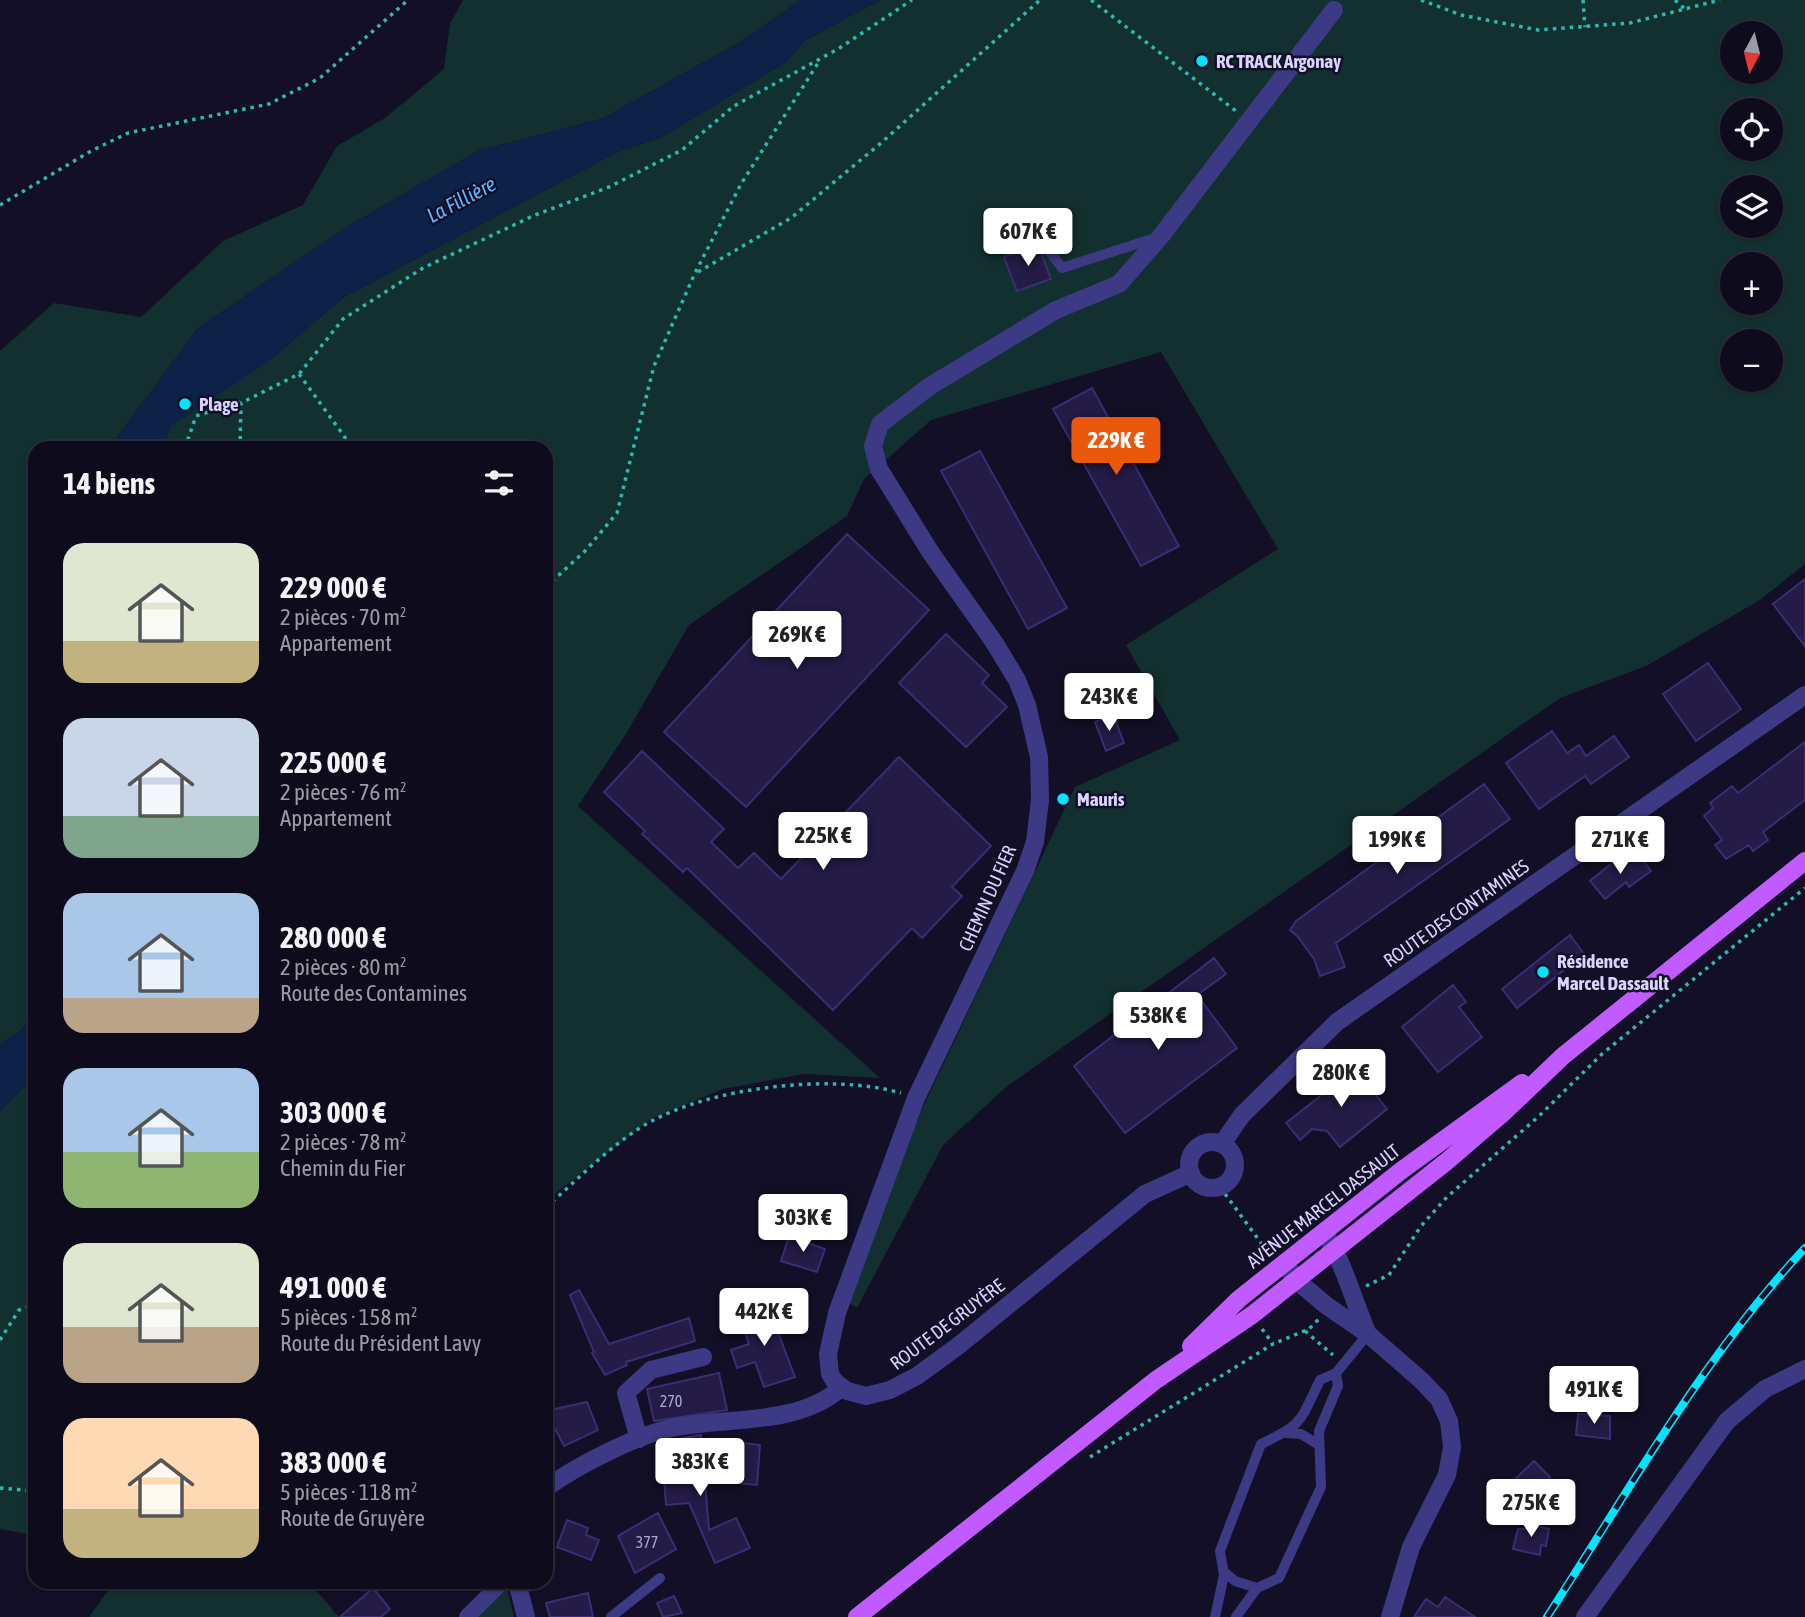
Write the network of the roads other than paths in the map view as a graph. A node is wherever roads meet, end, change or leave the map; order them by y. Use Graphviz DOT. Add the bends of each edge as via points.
graph roads {
  1 [pos="1334,10"];
  2 [pos="1161,236"];
  3 [pos="1047,248"];
  4 [pos="1805,695"];
  5 [pos="1805,860"];
  6 [pos="1563,1056"];
  7 [pos="1222,1144"];
  8 [pos="1191,1173"];
  9 [pos="1324,1233"];
  10 [pos="1336,1249"];
  11 [pos="1284,1263"];
  12 [pos="1296,1280"];
  13 [pos="1368,1334"];
  14 [pos="703,1357"];
  15 [pos="1339,1368"];
  16 [pos="1805,1369"];
  17 [pos="1156,1380"];
  18 [pos="841,1388"];
  19 [pos="1284,1433"];
  20 [pos="639,1438"];
  21 [pos="1318,1445"];
  22 [pos="553,1483"];
  23 [pos="1223,1571"];
  24 [pos="660,1578"];
  25 [pos="1257,1588"];
  26 [pos="495,1589"];
  27 [pos="519,1589"];
  28 [pos="467,1617"];
  29 [pos="526,1617"];
  30 [pos="611,1617"];
  31 [pos="857,1617"];
  32 [pos="1215,1617"];
  33 [pos="1237,1617"];
  34 [pos="1390,1617"];
  35 [pos="1585,1617"];
  1 -- 2 [label="street"];
  2 -- 3 [label="lane" via="1062,268"];
  2 -- 18 [label="street, CHEMIN DU FIER" via="1119,285 1056,310 930,386 880,424 873,446 879,469 899,504 1017,680 1034,731 1041,778 1037,831 1025,871 916,1098 832,1331 828,1363"];
  4 -- 7 [label="street, ROUTE DES CONTAMINES" via="1337,1022 1242,1115"];
  5 -- 6 [label="main road, AVENUE MARCEL DASSAULT"];
  6 -- 9 [label="main road, AVENUE MARCEL DASSAULT" via="1476,1114"];
  6 -- 10 [label="main road, AVENUE MARCEL DASSAULT" via="1465,1146"];
  7 -- 8 [label="street" via="1196,1148 1190,1158"];
  7 -- 8 [label="street" via="1234,1156 1232,1177 1220,1187 1204,1187"];
  8 -- 18 [label="street, ROUTE DE GRUYÈRE" via="1145,1194 917,1376 877,1394"];
  9 -- 10 [label="street"];
  9 -- 11 [label="main road, AVENUE MARCEL DASSAULT"];
  10 -- 12 [label="main road, AVENUE MARCEL DASSAULT"];
  10 -- 13 [label="street"];
  11 -- 12 [label="street"];
  11 -- 17 [label="main road, AVENUE MARCEL DASSAULT"];
  12 -- 13 [label="street"];
  12 -- 17 [label="main road, AVENUE MARCEL DASSAULT"];
  13 -- 15 [label="lane"];
  13 -- 34 [label="street" via="1439,1399 1450,1421 1447,1475 1411,1547"];
  14 -- 20 [label="street" via="650,1370 626,1393"];
  15 -- 19 [label="lane" via="1320,1380 1300,1422"];
  15 -- 21 [label="lane" via="1338,1386 1319,1431"];
  16 -- 35 [label="street" via="1765,1390 1727,1421"];
  17 -- 31 [label="main road, AVENUE MARCEL DASSAULT"];
  18 -- 20 [label="street" via="811,1407 675,1427"];
  19 -- 21 [label="lane" via="1301,1434"];
  19 -- 23 [label="lane" via="1261,1444 1220,1550"];
  20 -- 22 [label="street"];
  21 -- 25 [label="lane" via="1321,1487 1279,1578"];
  23 -- 25 [label="lane" via="1235,1581"];
  23 -- 32 [label="lane"];
  24 -- 30 [label="lane"];
  25 -- 33 [label="lane"];
  26 -- 28 [label="street"];
  27 -- 29 [label="street"];
}
